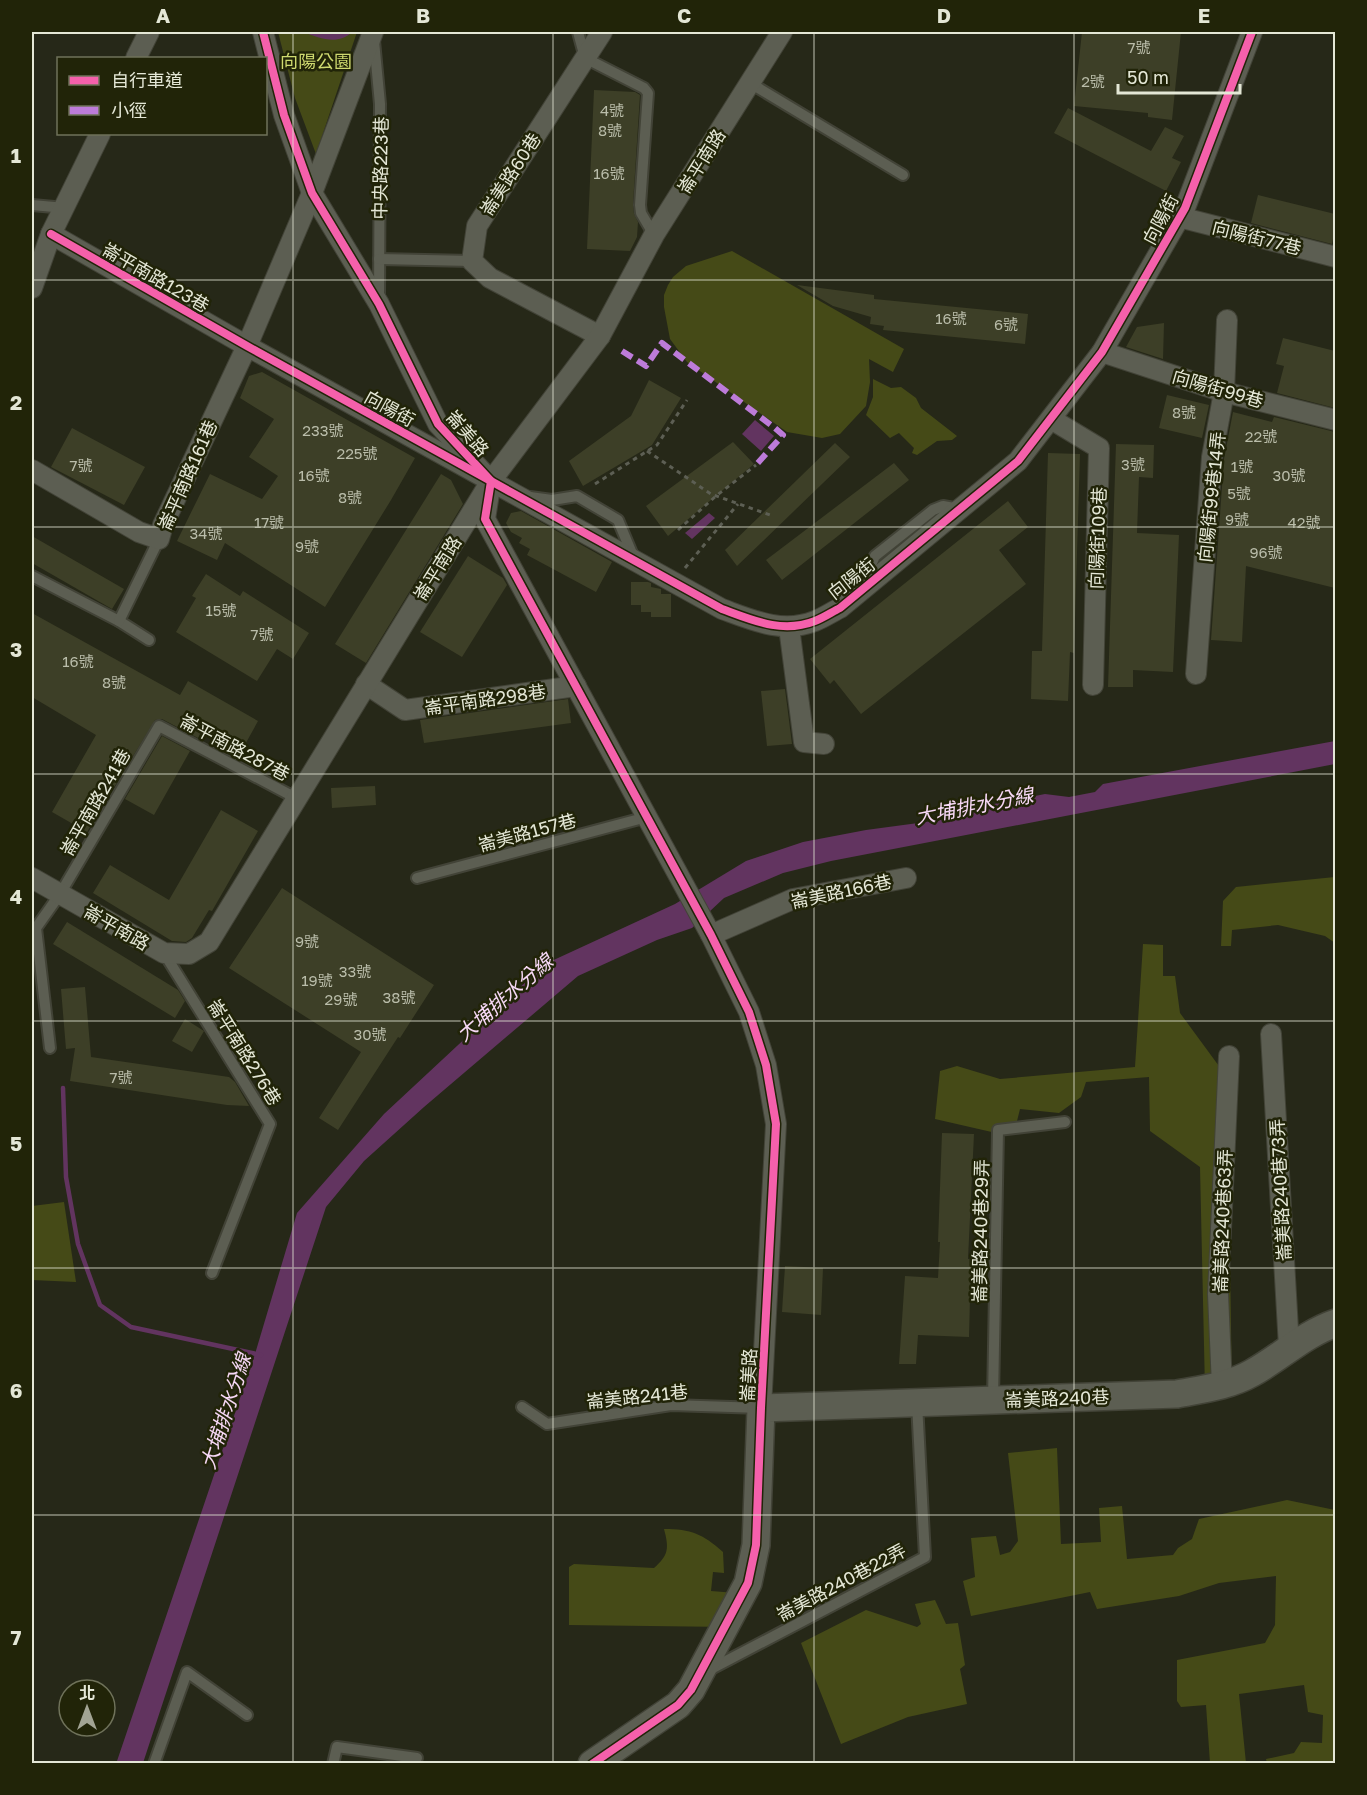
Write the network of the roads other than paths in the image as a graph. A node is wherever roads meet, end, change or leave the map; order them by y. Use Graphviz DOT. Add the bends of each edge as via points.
graph roads {
  1 [pos="149,32"];
  2 [pos="263,32"];
  3 [pos="373,32"];
  4 [pos="578,32"];
  5 [pos="602,32"];
  6 [pos="782,32"];
  7 [pos="1252,32"];
  8 [pos="136,57"];
  9 [pos="585,58"];
  10 [pos="750,83"];
  11 [pos="100,135"];
  12 [pos="903,174"];
  13 [pos="312,193"];
  14 [pos="32,205"];
  15 [pos="65,208"];
  16 [pos="1179,217"];
  17 [pos="51,234"];
  18 [pos="654,235"];
  19 [pos="1335,257"];
  20 [pos="379,259"];
  21 [pos="472,261"];
  22 [pos="32,288"];
  23 [pos="379,304"];
  24 [pos="1227,320"];
  25 [pos="600,336"];
  26 [pos="246,346"];
  27 [pos="1102,352"];
  28 [pos="1224,392"];
  29 [pos="1051,419"];
  30 [pos="1335,420"];
  31 [pos="32,470"];
  32 [pos="491,481"];
  33 [pos="517,495"];
  34 [pos="159,538"];
  35 [pos="642,565"];
  36 [pos="32,576"];
  37 [pos="119,621"];
  38 [pos="789,627"];
  39 [pos="149,640"];
  40 [pos="1196,674"];
  41 [pos="366,684"];
  42 [pos="1093,685"];
  43 [pos="576,686"];
  44 [pos="159,726"];
  45 [pos="824,744"];
  46 [pos="296,798"];
  47 [pos="647,817"];
  48 [pos="32,878"];
  49 [pos="417,878"];
  50 [pos="906,878"];
  51 [pos="60,894"];
  52 [pos="711,935"];
  53 [pos="164,954"];
  54 [pos="1271,1034"];
  55 [pos="50,1048"];
  56 [pos="1229,1056"];
  57 [pos="1065,1122"];
  58 [pos="212,1273"];
  59 [pos="1335,1323"];
  60 [pos="1289,1347"];
  61 [pos="1222,1386"];
  62 [pos="993,1400"];
  63 [pos="917,1402"];
  64 [pos="522,1407"];
  65 [pos="761,1408"];
  66 [pos="700,1675"];
  67 [pos="246,1715"];
  68 [pos="417,1758"];
  69 [pos="154,1764"];
  70 [pos="333,1764"];
  71 [pos="592,1764"];
  1 -- 8 [label="street"];
  2 -- 13 [label="street, 崙美路" via="284,115"];
  3 -- 13 [label="street, 崙平南路161巷"];
  3 -- 20 [label="lane, 中央路223巷" via="380,104"];
  4 -- 9 [label="lane"];
  5 -- 9 [label="street, 崙美路60巷"];
  6 -- 10 [label="street, 崙平南路"];
  7 -- 16 [label="street, 向陽街"];
  9 -- 18 [label="lane" via="648,93 640,205"];
  9 -- 21 [label="street, 崙美路60巷" via="477,226"];
  10 -- 12 [label="lane"];
  10 -- 18 [label="street, 崙平南路"];
  11 -- 15 [label="street"];
  13 -- 23 [label="street, 崙美路"];
  13 -- 26 [label="street, 崙平南路161巷"];
  14 -- 15 [label="lane"];
  15 -- 17 [label="street"];
  16 -- 19 [label="street, 向陽街77巷"];
  16 -- 27 [label="street, 向陽街"];
  17 -- 22 [label="street"];
  17 -- 26 [label="street, 崙平南路123巷"];
  18 -- 25 [label="street, 崙平南路"];
  20 -- 21 [label="lane"];
  20 -- 23 [label="lane, 中央路223巷"];
  21 -- 25 [label="street" via="490,278"];
  23 -- 32 [label="street, 崙美路" via="438,424"];
  24 -- 28 [label="street, 向陽街99巷14弄"];
  25 -- 32 [label="street, 崙平南路"];
  26 -- 32 [label="street, 向陽街"];
  26 -- 34 [label="street, 崙平南路161巷"];
  27 -- 28 [label="street, 向陽街99巷"];
  27 -- 29 [label="street, 向陽街"];
  28 -- 30 [label="street, 向陽街99巷"];
  28 -- 40 [label="street, 向陽街99巷14弄" via="1212,457"];
  29 -- 38 [label="street, 向陽街" via="1018,461 840,608 814,622"];
  29 -- 42 [label="street, 向陽街109巷" via="1099,448"];
  31 -- 34 [label="street, 崙平南路161巷" via="139,531"];
  32 -- 33 [label="street, 向陽街"];
  32 -- 41 [label="street, 崙平南路"];
  32 -- 43 [label="street, 崙美路" via="485,519"];
  33 -- 35 [label="street, 向陽街"];
  33 -- 35 [label="lane" via="552,500 577,496 618,520 632,554"];
  34 -- 37 [label="lane"];
  35 -- 38 [label="street, 向陽街" via="722,609 763,624"];
  36 -- 37 [label="lane"];
  37 -- 39 [label="lane"];
  38 -- 45 [label="street" via="804,742"];
  41 -- 43 [label="street, 崙平南路298巷" via="405,710"];
  41 -- 46 [label="street, 崙平南路"];
  43 -- 47 [label="street, 崙美路"];
  44 -- 46 [label="lane, 崙平南路287巷"];
  44 -- 51 [label="lane, 崙平南路241巷"];
  46 -- 53 [label="street, 崙平南路" via="209,942 189,954"];
  47 -- 49 [label="lane, 崙美路157巷"];
  47 -- 52 [label="street, 崙美路"];
  48 -- 51 [label="street, 崙平南路"];
  50 -- 52 [label="street, 崙美路166巷" via="793,899"];
  51 -- 53 [label="street, 崙平南路"];
  51 -- 55 [label="lane, 崙平南路241巷" via="36,928"];
  52 -- 65 [label="street, 崙美路" via="749,1012 766,1065 776,1124"];
  53 -- 58 [label="lane, 崙平南路276巷" via="270,1124"];
  54 -- 60 [label="street, 崙美路240巷73弄"];
  56 -- 61 [label="street, 崙美路240巷63弄" via="1218,1294"];
  57 -- 62 [label="lane, 崙美路240巷29弄" via="998,1130"];
  59 -- 60 [label="street, 崙美路240巷"];
  60 -- 61 [label="street, 崙美路240巷" via="1252,1373"];
  61 -- 62 [label="street, 崙美路240巷" via="1177,1394"];
  62 -- 63 [label="street, 崙美路240巷"];
  63 -- 65 [label="street, 崙美路240巷"];
  63 -- 66 [label="lane, 崙美路240巷22弄" via="925,1557"];
  64 -- 65 [label="lane, 崙美路241巷" via="547,1424 671,1405"];
  65 -- 66 [label="street, 崙美路" via="756,1545 748,1583"];
  66 -- 71 [label="street, 崙美路" via="678,1705"];
  67 -- 69 [label="lane" via="187,1672"];
  68 -- 70 [label="lane" via="337,1747"];
}
